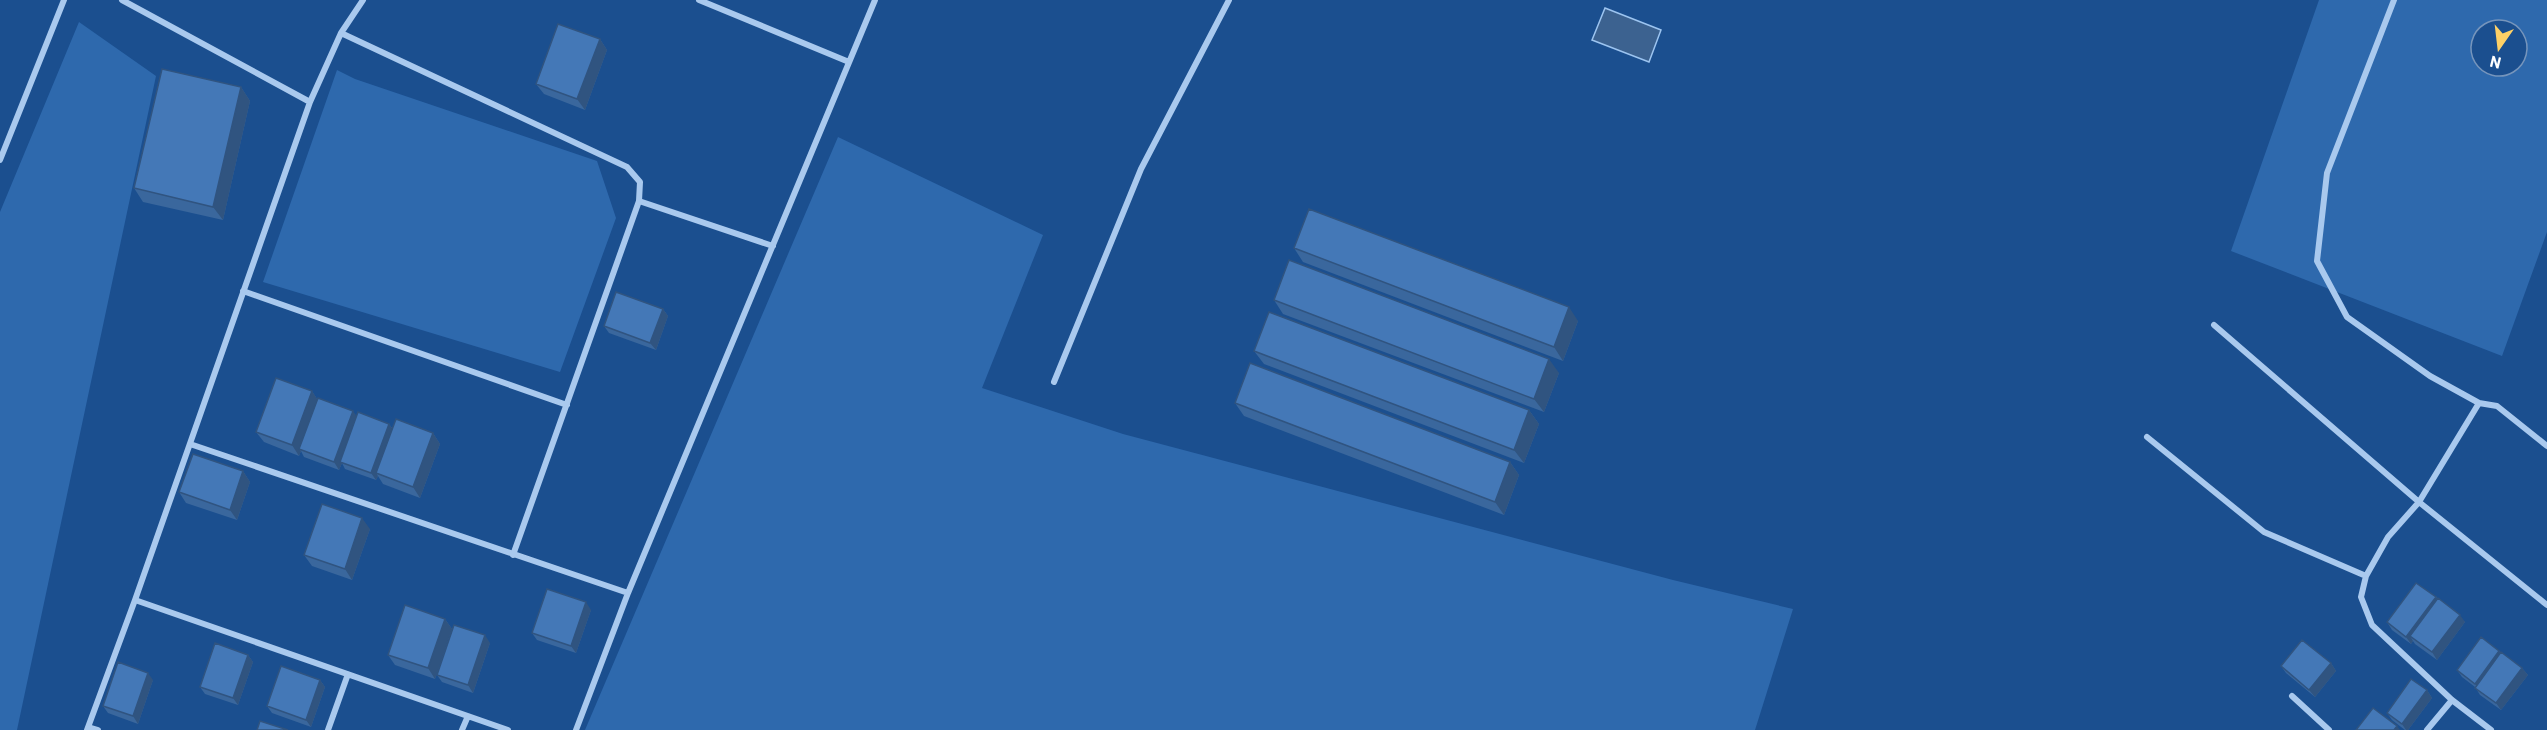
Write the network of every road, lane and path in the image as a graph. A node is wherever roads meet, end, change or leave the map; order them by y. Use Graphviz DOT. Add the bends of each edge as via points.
graph roads {
  1 [pos="63,0"];
  2 [pos="122,0"];
  3 [pos="363,0"];
  4 [pos="699,0"];
  5 [pos="875,0"];
  6 [pos="1229,0"];
  7 [pos="2394,0"];
  8 [pos="341,33"];
  9 [pos="849,62"];
  10 [pos="310,102"];
  11 [pos="0,160"];
  12 [pos="639,201"];
  13 [pos="773,246"];
  14 [pos="243,291"];
  15 [pos="2214,325"];
  16 [pos="1054,382"];
  17 [pos="2479,403"];
  18 [pos="567,405"];
  19 [pos="2147,437"];
  20 [pos="190,444"];
  21 [pos="2547,446"];
  22 [pos="2419,502"];
  23 [pos="513,555"];
  24 [pos="2366,576"];
  25 [pos="628,593"];
  26 [pos="135,600"];
  27 [pos="2547,605"];
  28 [pos="348,674"];
  29 [pos="2292,696"];
  30 [pos="2452,700"];
  31 [pos="468,716"];
  32 [pos="88,728"];
  33 [pos="98,730"];
  34 [pos="328,730"];
  35 [pos="462,730"];
  36 [pos="508,730"];
  37 [pos="576,730"];
  38 [pos="2329,730"];
  39 [pos="2427,730"];
  40 [pos="2491,730"];
  1 -- 11 [label="street"];
  2 -- 10 [label="street"];
  3 -- 8 [label="street"];
  4 -- 9 [label="street"];
  5 -- 9 [label="street"];
  6 -- 16 [label="street" via="1141,169"];
  7 -- 17 [label="street" via="2327,173 2317,261 2347,317 2430,376"];
  8 -- 10 [label="street"];
  8 -- 12 [label="street" via="627,166 640,182"];
  9 -- 13 [label="street"];
  10 -- 14 [label="street"];
  12 -- 13 [label="street"];
  12 -- 18 [label="street"];
  13 -- 25 [label="street"];
  14 -- 18 [label="street"];
  14 -- 20 [label="street"];
  15 -- 22 [label="street"];
  17 -- 21 [label="street" via="2497,406"];
  17 -- 22 [label="street"];
  18 -- 23 [label="street"];
  19 -- 24 [label="street" via="2264,532"];
  20 -- 23 [label="street"];
  20 -- 26 [label="street"];
  22 -- 24 [label="street" via="2388,537"];
  22 -- 27 [label="street"];
  23 -- 25 [label="street"];
  24 -- 30 [label="street" via="2361,597 2372,625"];
  25 -- 37 [label="street"];
  26 -- 28 [label="street"];
  26 -- 32 [label="street"];
  28 -- 31 [label="street"];
  28 -- 34 [label="street"];
  29 -- 38 [label="street"];
  30 -- 39 [label="street"];
  30 -- 40 [label="street"];
  31 -- 35 [label="street"];
  31 -- 36 [label="street"];
  32 -- 33 [label="street"];
}
